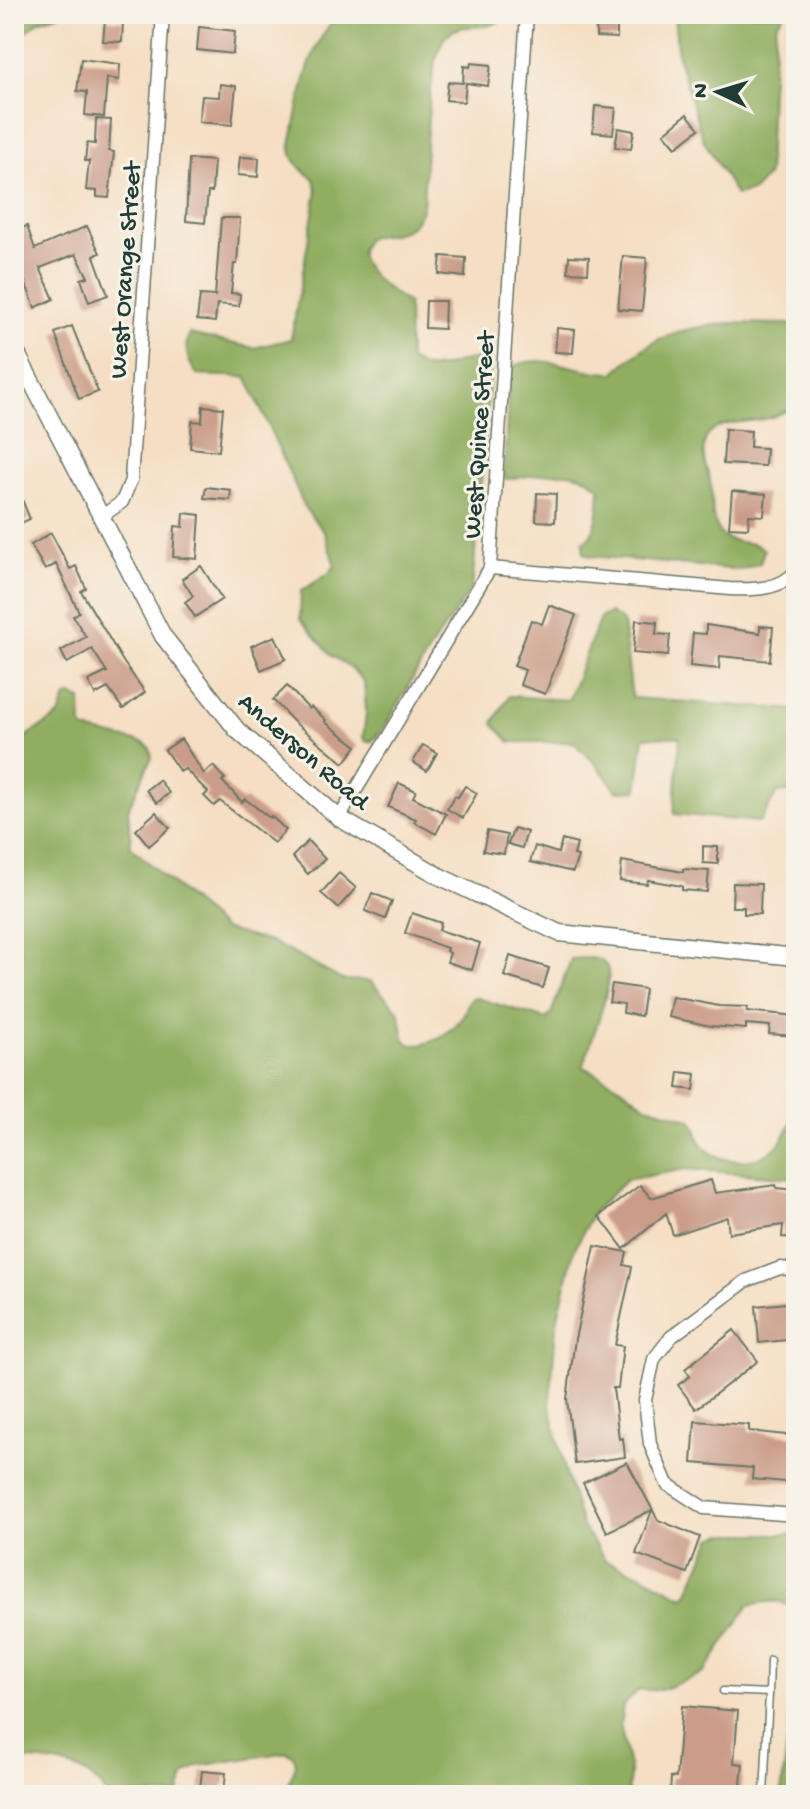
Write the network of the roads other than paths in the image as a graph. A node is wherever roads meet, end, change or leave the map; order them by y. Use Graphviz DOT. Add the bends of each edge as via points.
graph roads {
  1 [pos="163,14"];
  2 [pos="527,14"];
  3 [pos="14,348"];
  4 [pos="101,517"];
  5 [pos="490,568"];
  6 [pos="794,576"];
  7 [pos="339,818"];
  8 [pos="796,957"];
  9 [pos="796,1270"];
  10 [pos="796,1515"];
  11 [pos="770,1660"];
  12 [pos="723,1691"];
  13 [pos="769,1693"];
  14 [pos="764,1795"];
  1 -- 4 [label="street, West Orange Street" via="131,480 122,502"];
  2 -- 5 [label="street, West Quince Street"];
  3 -- 4 [label="street, Anderson Road"];
  4 -- 7 [label="street, Anderson Road" via="163,636 237,730"];
  5 -- 6 [label="street" via="753,590"];
  5 -- 7 [label="street, West Quince Street"];
  7 -- 8 [label="street, Anderson Road" via="441,877 559,933"];
  9 -- 10 [label="street" via="780,1268 746,1281 671,1337 654,1359 645,1400 650,1444 667,1484 704,1508"];
  11 -- 13 [label="lane"];
  12 -- 13 [label="lane"];
  13 -- 14 [label="lane"];
}
